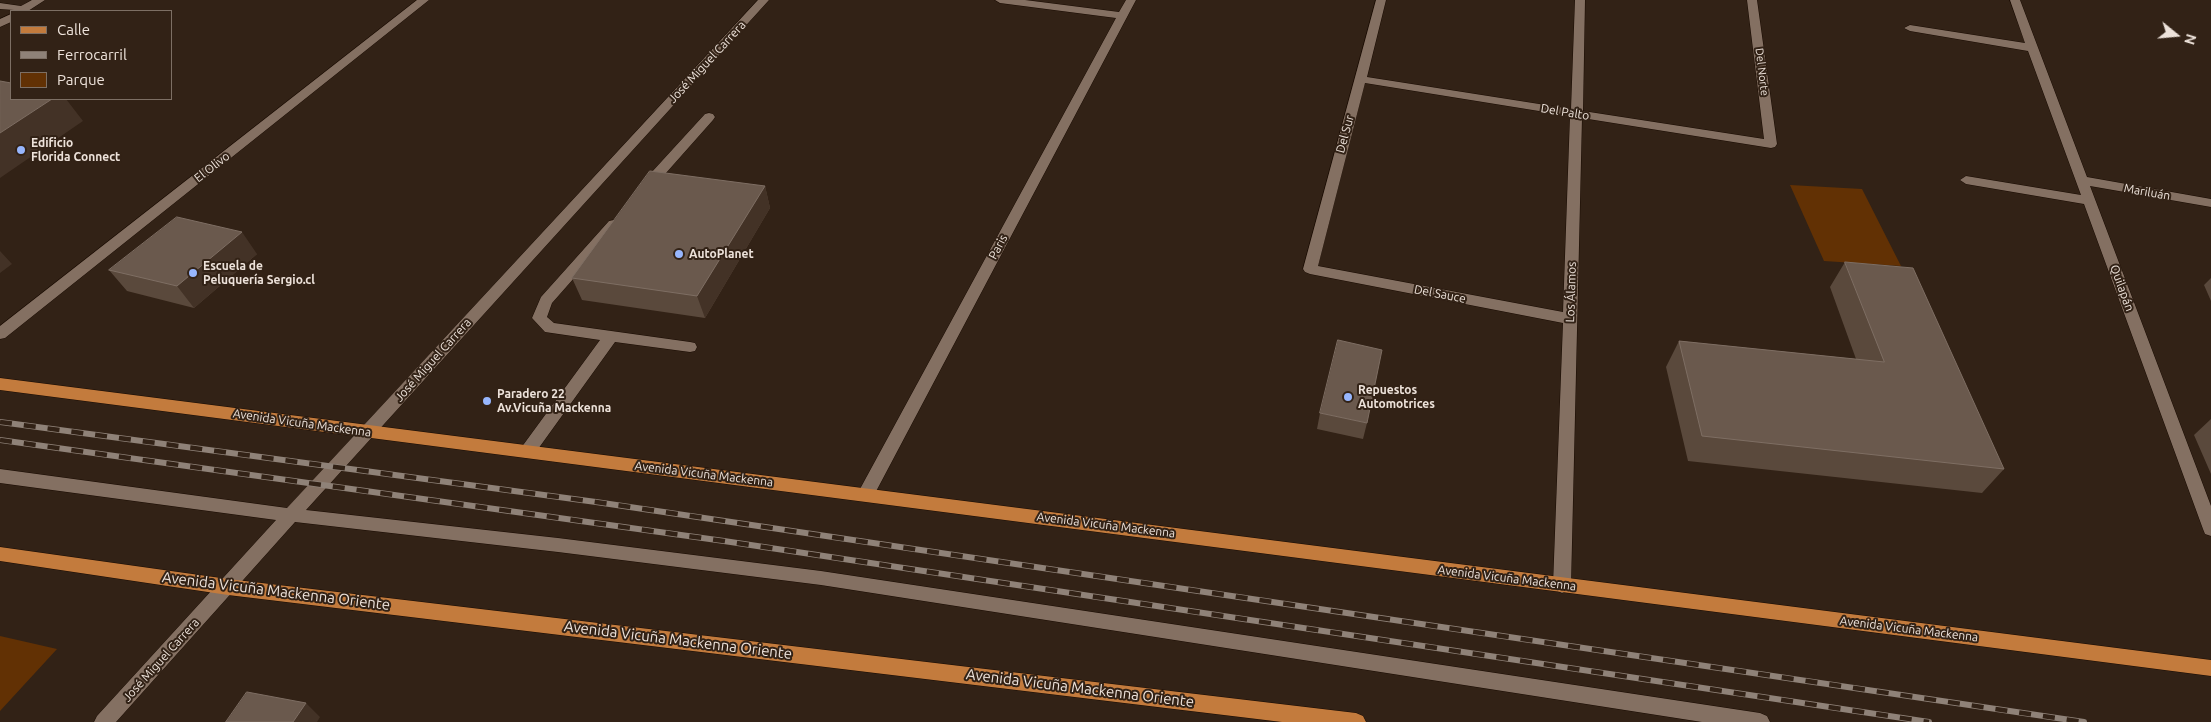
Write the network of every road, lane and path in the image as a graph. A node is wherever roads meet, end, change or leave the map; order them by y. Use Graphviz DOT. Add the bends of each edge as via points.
graph roads {
  1 [pos="40,0"];
  2 [pos="424,0"];
  3 [pos="764,0"];
  4 [pos="1000,0"];
  5 [pos="1131,0"];
  6 [pos="1381,0"];
  7 [pos="1580,0"];
  8 [pos="1752,0"];
  9 [pos="2015,0"];
  10 [pos="0,6"];
  11 [pos="18,10"];
  12 [pos="24,10"];
  13 [pos="1123,16"];
  14 [pos="1910,28"];
  15 [pos="2033,48"];
  16 [pos="1360,79"];
  17 [pos="1577,113"];
  18 [pos="709,117"];
  19 [pos="1771,144"];
  20 [pos="1966,180"];
  21 [pos="2082,180"];
  22 [pos="636,198"];
  23 [pos="2090,201"];
  24 [pos="2211,204"];
  25 [pos="623,213"];
  26 [pos="1310,269"];
  27 [pos="1571,319"];
  28 [pos="0,334"];
  29 [pos="611,336"];
  30 [pos="690,347"];
  31 [pos="0,384"];
  32 [pos="368,432"];
  33 [pos="527,452"];
  34 [pos="0,476"];
  35 [pos="866,494"];
  36 [pos="291,515"];
  37 [pos="2211,529"];
  38 [pos="0,554"];
  39 [pos="1562,585"];
  40 [pos="228,587"];
  41 [pos="2211,668"];
  42 [pos="1304,718"];
  43 [pos="104,722"];
  44 [pos="1356,722"];
  45 [pos="1760,722"];
  1 -- 12 [label="street"];
  2 -- 28 [label="street, El Olivo"];
  3 -- 32 [label="street, José Miguel Carrera"];
  4 -- 13 [label="street"];
  5 -- 13 [label="street, Paris"];
  6 -- 16 [label="street, Del Sur"];
  7 -- 17 [label="street, Los Álamos"];
  8 -- 19 [label="street, Del Norte"];
  9 -- 15 [label="street, Quilapán"];
  10 -- 11 [label="street"];
  13 -- 35 [label="street, Paris"];
  14 -- 15 [label="street"];
  15 -- 21 [label="street, Quilapán"];
  16 -- 17 [label="street, Del Palto"];
  16 -- 26 [label="street, Del Sur"];
  17 -- 19 [label="street, Del Palto"];
  17 -- 27 [label="street, Los Álamos"];
  18 -- 22 [label="street"];
  20 -- 23 [label="street"];
  21 -- 23 [label="street, Quilapán"];
  21 -- 24 [label="street, Mariluán"];
  23 -- 37 [label="street, Quilapán"];
  25 -- 29 [label="street" via="546,302 539,318 550,328"];
  26 -- 27 [label="street, Del Sauce"];
  27 -- 39 [label="street, Los Álamos"];
  29 -- 30 [label="street"];
  29 -- 33 [label="street"];
  31 -- 32 [label="main road, Avenida Vicuña Mackenna"];
  32 -- 33 [label="main road, Avenida Vicuña Mackenna"];
  32 -- 36 [label="street, José Miguel Carrera"];
  33 -- 35 [label="main road, Avenida Vicuña Mackenna"];
  34 -- 36 [label="street"];
  35 -- 39 [label="main road, Avenida Vicuña Mackenna"];
  36 -- 40 [label="street, José Miguel Carrera"];
  36 -- 45 [label="street" via="821,578"];
  38 -- 40 [label="main road, Avenida Vicuña Mackenna Oriente"];
  39 -- 41 [label="main road, Avenida Vicuña Mackenna"];
  40 -- 42 [label="main road, Avenida Vicuña Mackenna Oriente"];
  40 -- 43 [label="street, José Miguel Carrera"];
  42 -- 44 [label="main road, Avenida Vicuña Mackenna Oriente"];
}
